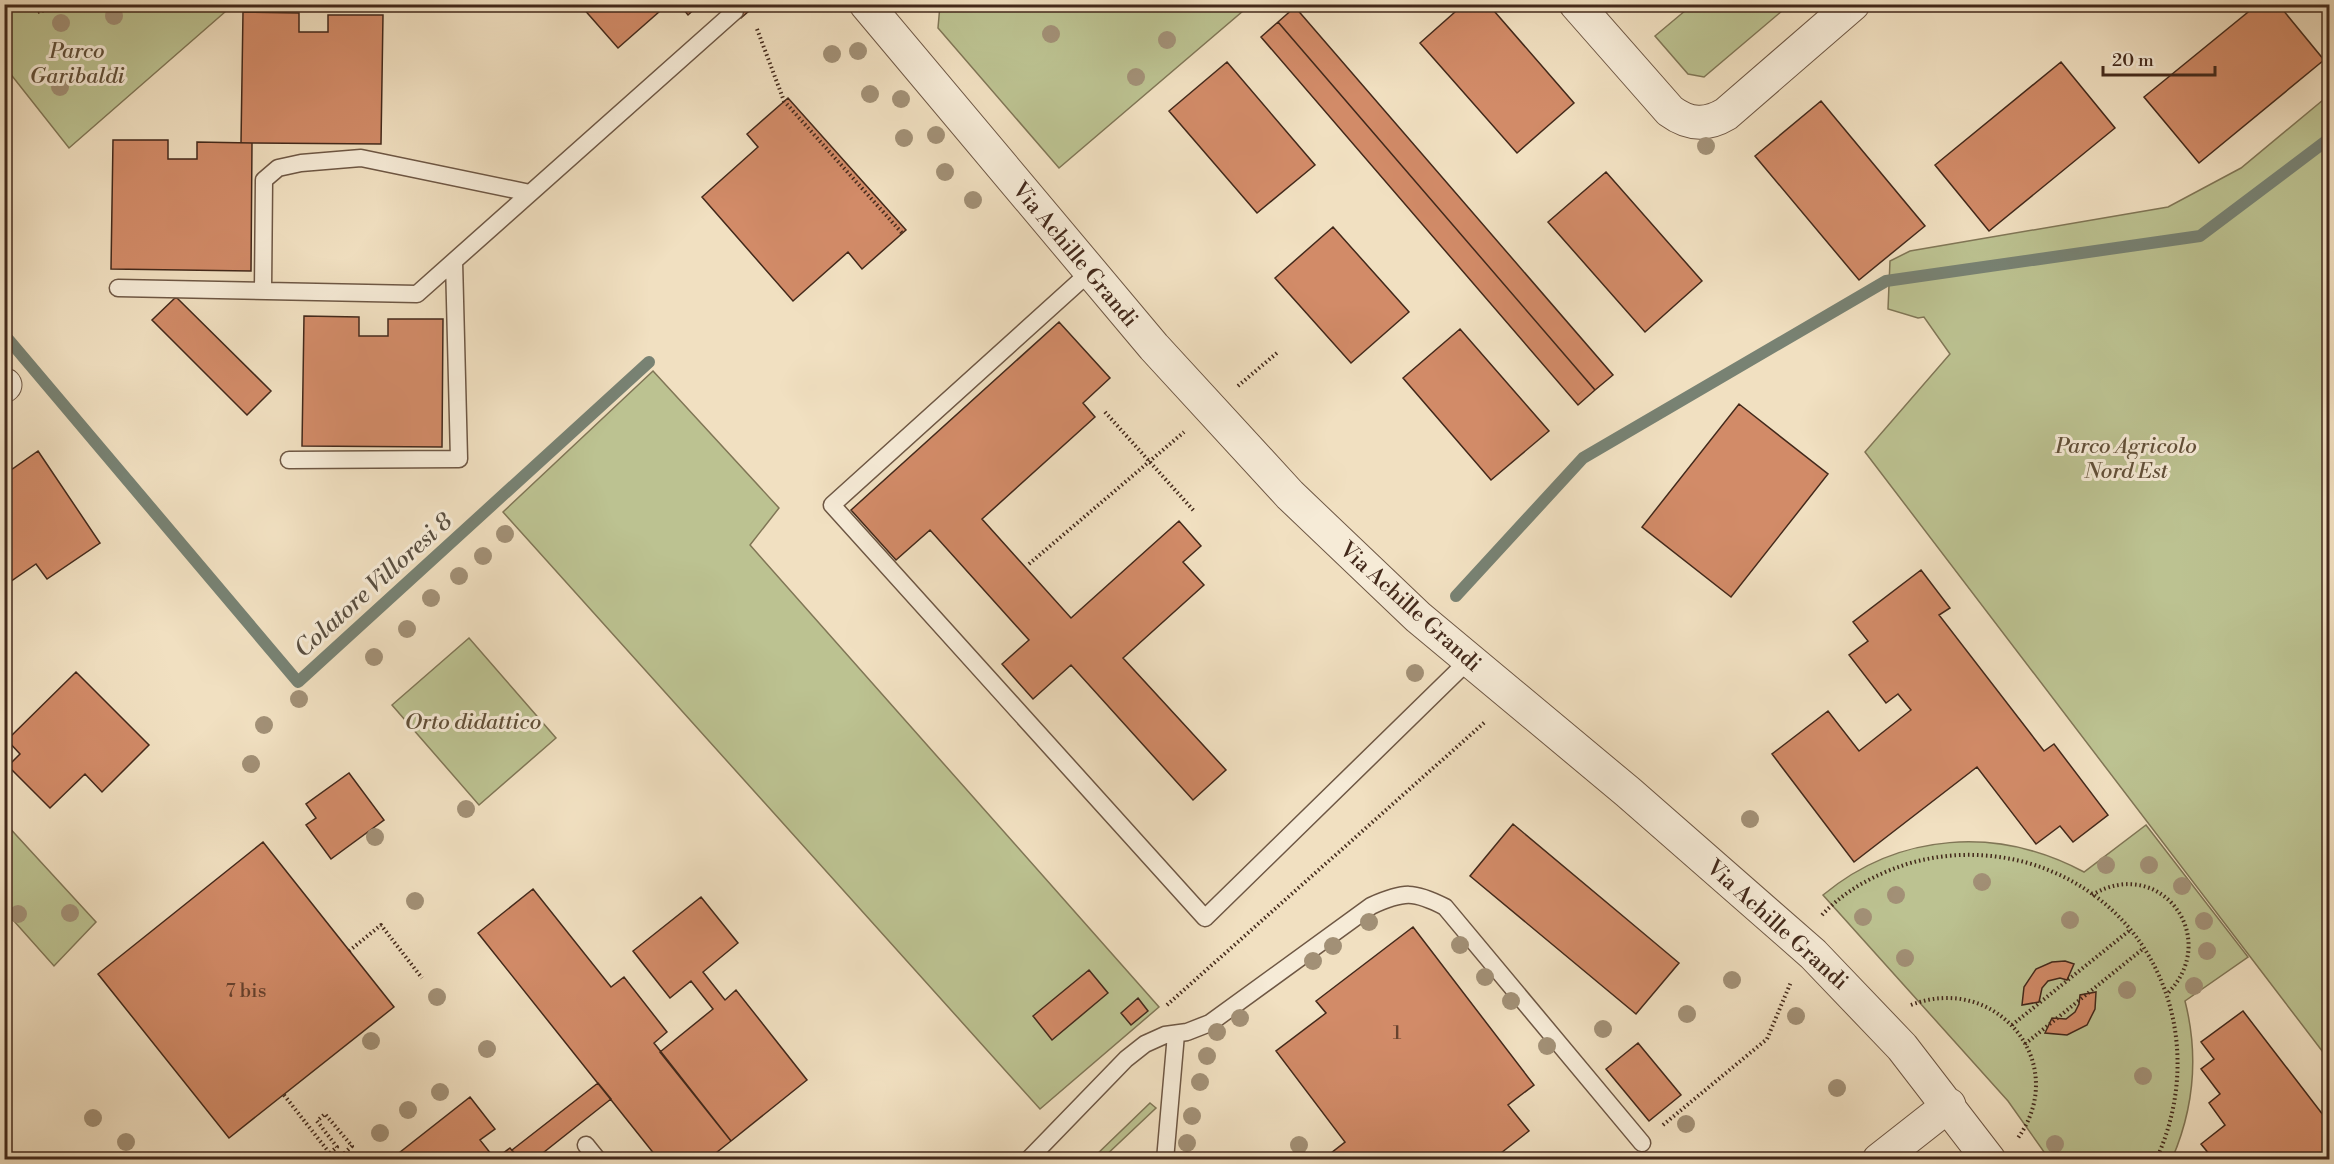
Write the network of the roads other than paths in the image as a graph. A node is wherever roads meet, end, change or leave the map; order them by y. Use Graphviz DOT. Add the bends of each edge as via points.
graph roads {
  1 [pos="1576,4"];
  2 [pos="1853,4"];
  3 [pos="873,7"];
  4 [pos="735,11"];
  5 [pos="530,193"];
  6 [pos="454,261"];
  7 [pos="1090,271"];
  8 [pos="118,288"];
  9 [pos="263,291"];
  10 [pos="289,460"];
  11 [pos="1469,660"];
  12 [pos="1176,1034"];
  13 [pos="1949,1105"];
  14 [pos="1642,1143"];
  15 [pos="586,1145"];
  16 [pos="2001,1151"];
  17 [pos="598,1160"];
  18 [pos="1028,1160"];
  19 [pos="1165,1160"];
  20 [pos="1880,1160"];
  1 -- 2 [label="street" via="1670,111 1697,123 1726,114"];
  3 -- 7 [label="street, Via Achille Grandi"];
  4 -- 5 [label="lane"];
  5 -- 6 [label="lane"];
  5 -- 9 [label="lane" via="361,158 278,168 264,180"];
  6 -- 9 [label="lane" via="417,294"];
  6 -- 10 [label="lane" via="459,459"];
  7 -- 11 [label="street, Via Achille Grandi" via="1290,495"];
  7 -- 11 [label="lane" via="832,505 1205,918"];
  8 -- 9 [label="lane"];
  11 -- 13 [label="street, Via Achille Grandi" via="1764,908 1866,1007"];
  12 -- 14 [label="lane" via="1210,1023 1371,906 1396,895 1415,894 1445,907"];
  12 -- 18 [label="lane" via="1145,1044 1126,1059"];
  12 -- 19 [label="lane"];
  13 -- 16 [label="street, Via Achille Grandi"];
  13 -- 20 [label="street"];
  15 -- 17 [label="lane"];
}
